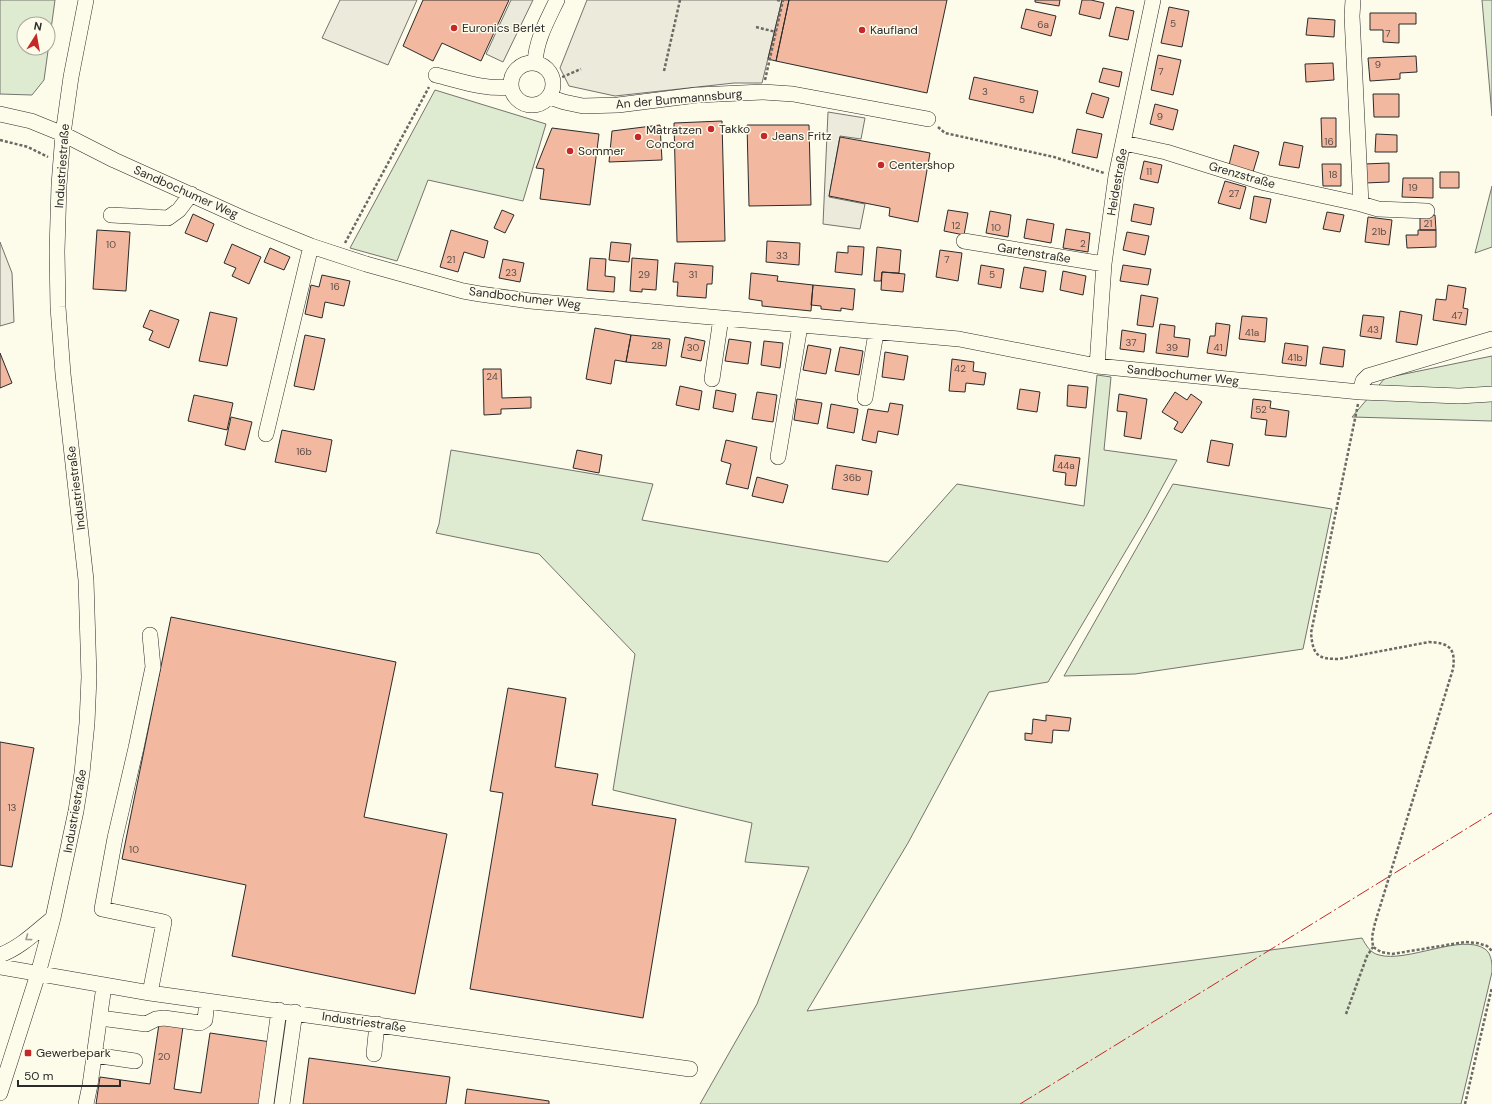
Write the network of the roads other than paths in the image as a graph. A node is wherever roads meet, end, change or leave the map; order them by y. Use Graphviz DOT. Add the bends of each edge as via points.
graph roads {
  1 [pos="86,0"];
  2 [pos="557,0"];
  3 [pos="1153,0"];
  4 [pos="1353,0"];
  5 [pos="534,63"];
  6 [pos="436,75"];
  7 [pos="511,87"];
  8 [pos="549,97"];
  9 [pos="0,114"];
  10 [pos="928,119"];
  11 [pos="63,134"];
  12 [pos="1124,143"];
  13 [pos="191,194"];
  14 [pos="1361,204"];
  15 [pos="1427,211"];
  16 [pos="111,215"];
  17 [pos="964,241"];
  18 [pos="310,246"];
  19 [pos="1104,264"];
  20 [pos="721,318"];
  21 [pos="800,326"];
  22 [pos="876,332"];
  23 [pos="1492,339"];
  24 [pos="1097,366"];
  25 [pos="712,379"];
  26 [pos="1360,392"];
  27 [pos="1492,394"];
  28 [pos="865,398"];
  29 [pos="266,434"];
  30 [pos="778,457"];
  31 [pos="150,635"];
  32 [pos="53,918"];
  33 [pos="0,955"];
  34 [pos="0,968"];
  35 [pos="38,974"];
  36 [pos="104,986"];
  37 [pos="150,993"];
  38 [pos="207,1001"];
  39 [pos="279,1010"];
  40 [pos="295,1012"];
  41 [pos="100,1018"];
  42 [pos="377,1024"];
  43 [pos="374,1054"];
  44 [pos="94,1055"];
  45 [pos="135,1061"];
  46 [pos="690,1069"];
  47 [pos="0,1093"];
  48 [pos="86,1104"];
  49 [pos="266,1104"];
  50 [pos="282,1104"];
  1 -- 11 [label="street, Industriestraße"];
  2 -- 5 [label="street" via="540,35"];
  3 -- 12 [label="street, Heidestraße"];
  4 -- 14 [label="street"];
  5 -- 7 [label="street" via="520,67 514,72"];
  5 -- 8 [label="street" via="550,72 553,81"];
  6 -- 7 [label="street" via="494,88"];
  7 -- 8 [label="street" via="519,101 526,104 542,103"];
  8 -- 10 [label="street, An der Bummannsburg" via="583,106 618,105 697,95 762,92 793,94"];
  9 -- 11 [label="street, Sandbochumer Weg" via="31,121"];
  11 -- 13 [label="street, Sandbochumer Weg"];
  11 -- 32 [label="street, Industriestraße" via="57,251 60,336 86,580 89,677 82,773 69,850"];
  12 -- 14 [label="street, Grenzstraße" via="1166,152 1265,183"];
  12 -- 19 [label="street, Heidestraße" via="1116,176"];
  13 -- 16 [label="street" via="179,210 168,218"];
  13 -- 18 [label="street, Sandbochumer Weg"];
  14 -- 15 [label="street, Grenzstraße" via="1378,209"];
  17 -- 19 [label="street, Gartenstraße"];
  18 -- 20 [label="street, Sandbochumer Weg" via="480,294 530,301"];
  18 -- 29 [label="street"];
  19 -- 24 [label="street, Heidestraße"];
  20 -- 21 [label="street, Sandbochumer Weg"];
  20 -- 25 [label="street"];
  21 -- 22 [label="street, Sandbochumer Weg"];
  21 -- 30 [label="street"];
  22 -- 24 [label="street, Sandbochumer Weg" via="959,339"];
  22 -- 28 [label="street"];
  23 -- 26 [label="street" via="1368,376 1363,381"];
  24 -- 26 [label="street, Sandbochumer Weg"];
  26 -- 27 [label="street, Sandbochumer Weg" via="1460,396"];
  31 -- 37 [label="street" via="153,667 102,909 164,922"];
  32 -- 33 [label="street, one-way" via="27,939"];
  32 -- 35 [label="street, Industriestraße"];
  34 -- 35 [label="street"];
  35 -- 36 [label="street, Industriestraße"];
  35 -- 47 [label="street, Industriestraße"];
  36 -- 37 [label="street, Industriestraße"];
  36 -- 41 [label="street"];
  37 -- 38 [label="street, Industriestraße"];
  38 -- 39 [label="street, Industriestraße"];
  38 -- 41 [label="street" via="205,1020 200,1023 164,1018 146,1024"];
  39 -- 40 [label="street, Industriestraße"];
  39 -- 49 [label="street"];
  40 -- 42 [label="street, Industriestraße"];
  40 -- 50 [label="street"];
  41 -- 44 [label="street"];
  42 -- 43 [label="street"];
  42 -- 46 [label="street, Industriestraße"];
  44 -- 45 [label="street"];
  44 -- 48 [label="street"];
}
